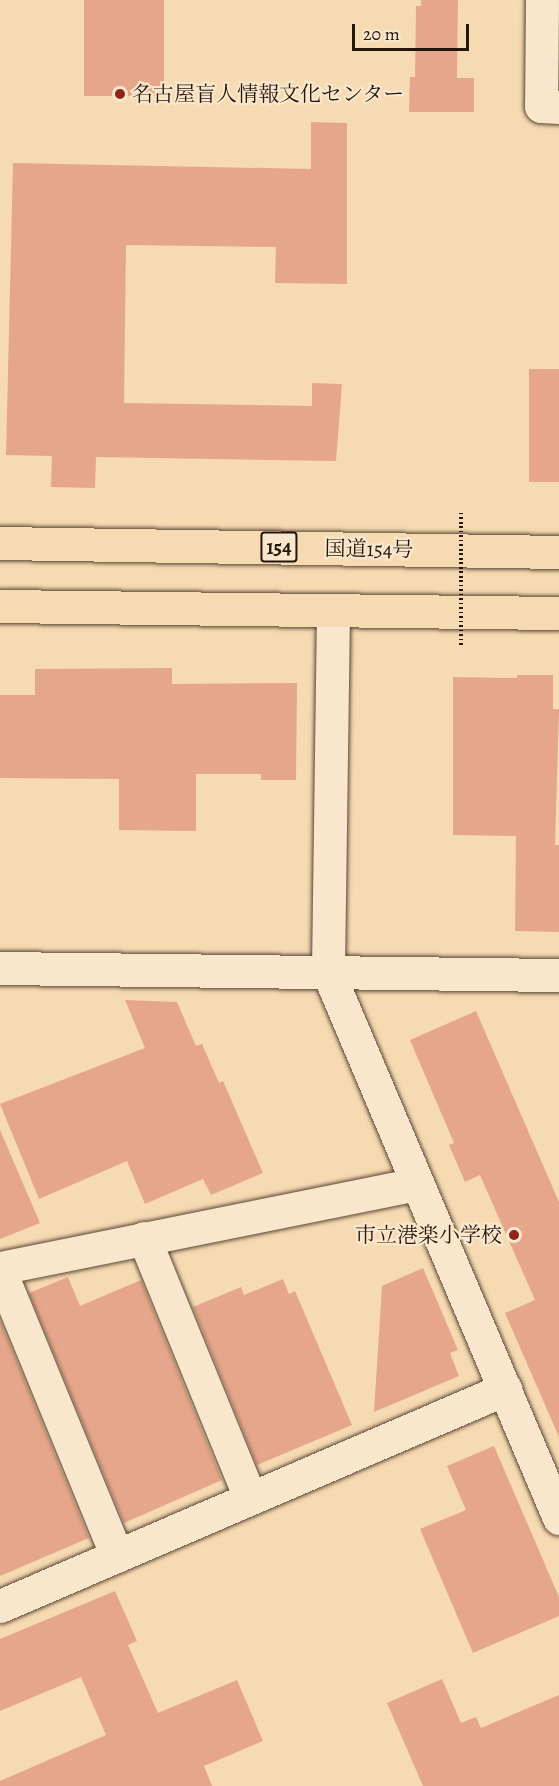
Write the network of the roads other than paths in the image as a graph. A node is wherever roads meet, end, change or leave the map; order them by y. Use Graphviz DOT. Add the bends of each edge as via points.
graph roads {
  1 [pos="542,0"];
  2 [pos="559,107"];
  3 [pos="0,543"];
  4 [pos="559,552"];
  5 [pos="0,606"];
  6 [pos="333,611"];
  7 [pos="559,613"];
  8 [pos="0,968"];
  9 [pos="328,972"];
  10 [pos="559,975"];
  11 [pos="417,1184"];
  12 [pos="144,1238"];
  13 [pos="0,1269"];
  14 [pos="505,1389"];
  15 [pos="250,1498"];
  16 [pos="559,1518"];
  17 [pos="117,1556"];
  18 [pos="0,1606"];
  1 -- 2 [label="street" via="541,106"];
  3 -- 4 [label="highway, 国道154号 / 154"];
  5 -- 6 [label="highway"];
  6 -- 7 [label="highway"];
  6 -- 9 [label="street"];
  8 -- 9 [label="street"];
  9 -- 10 [label="street"];
  9 -- 11 [label="street"];
  11 -- 12 [label="street"];
  11 -- 14 [label="street"];
  12 -- 13 [label="street"];
  12 -- 15 [label="street"];
  13 -- 17 [label="street"];
  14 -- 15 [label="street"];
  14 -- 16 [label="street"];
  15 -- 17 [label="street"];
  17 -- 18 [label="street"];
}
